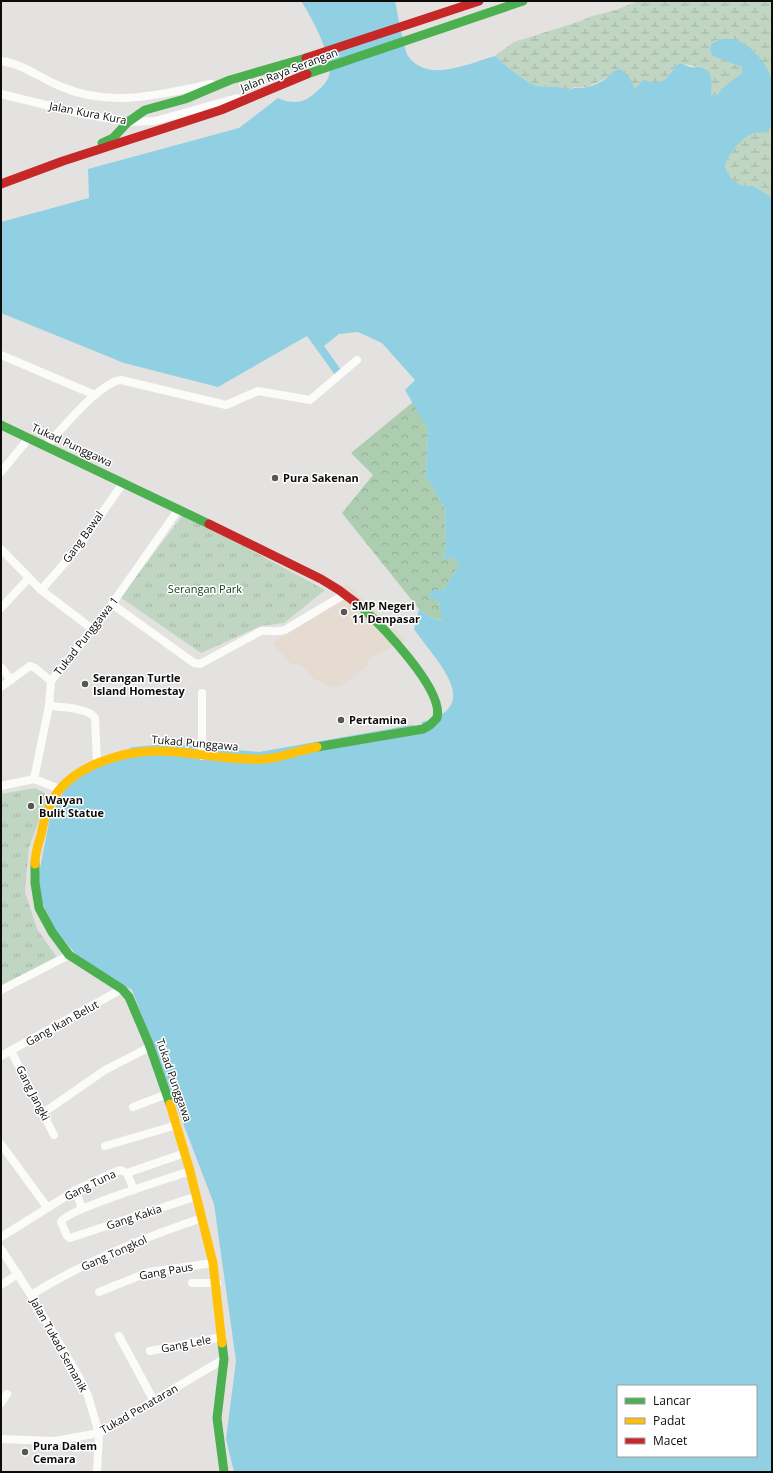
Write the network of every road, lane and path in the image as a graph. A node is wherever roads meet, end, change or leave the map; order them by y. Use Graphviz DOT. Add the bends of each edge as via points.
graph roads {
  1 [pos="522,1"];
  2 [pos="477,2"];
  3 [pos="480,16"];
  4 [pos="1,61"];
  5 [pos="230,80"];
  6 [pos="268,90"];
  7 [pos="1,94"];
  8 [pos="128,122"];
  9 [pos="63,161"];
  10 [pos="1,184"];
  11 [pos="1,355"];
  12 [pos="357,360"];
  13 [pos="94,395"];
  14 [pos="1,425"];
  15 [pos="29,438"];
  16 [pos="46,446"];
  17 [pos="1,472"];
  18 [pos="123,483"];
  19 [pos="178,510"];
  20 [pos="1,549"];
  21 [pos="29,578"];
  22 [pos="41,590"];
  23 [pos="345,594"];
  24 [pos="112,604"];
  25 [pos="1,608"];
  26 [pos="91,628"];
  27 [pos="1,667"];
  28 [pos="11,680"];
  29 [pos="51,681"];
  30 [pos="1,687"];
  31 [pos="202,694"];
  32 [pos="49,706"];
  33 [pos="202,756"];
  34 [pos="96,763"];
  35 [pos="34,778"];
  36 [pos="1,786"];
  37 [pos="60,789"];
  38 [pos="69,955"];
  39 [pos="122,989"];
  40 [pos="1,990"];
  41 [pos="150,1047"];
  42 [pos="11,1051"];
  43 [pos="1,1056"];
  44 [pos="167,1094"];
  45 [pos="133,1107"];
  46 [pos="43,1113"];
  47 [pos="177,1125"];
  48 [pos="54,1135"];
  49 [pos="1,1144"];
  50 [pos="105,1146"];
  51 [pos="185,1152"];
  52 [pos="190,1171"];
  53 [pos="127,1173"];
  54 [pos="76,1190"];
  55 [pos="134,1190"];
  56 [pos="197,1196"];
  57 [pos="47,1207"];
  58 [pos="82,1209"];
  59 [pos="202,1218"];
  60 [pos="1,1237"];
  61 [pos="1,1249"];
  62 [pos="213,1263"];
  63 [pos="18,1274"];
  64 [pos="192,1283"];
  65 [pos="217,1283"];
  66 [pos="1,1285"];
  67 [pos="99,1292"];
  68 [pos="31,1295"];
  69 [pos="119,1336"];
  70 [pos="222,1337"];
  71 [pos="150,1351"];
  72 [pos="224,1359"];
  73 [pos="7,1394"];
  74 [pos="154,1400"];
  75 [pos="1,1404"];
  76 [pos="99,1433"];
  77 [pos="1,1439"];
  78 [pos="97,1472"];
  79 [pos="224,1472"];
  1 -- 3 [label="street, Jalan Raya Serangan"];
  2 -- 3 [label="street"];
  2 -- 5 [label="street, Jalan Raya Serangan"];
  3 -- 6 [label="street, Jalan Raya Serangan" via="303,75"];
  4 -- 5 [label="street, Jalan Kura Kura" via="12,62 62,87 91,97 136,98"];
  5 -- 8 [label="street, Jalan Raya Serangan" via="185,99 145,110"];
  6 -- 8 [label="street, Jalan Kura Kura" via="155,121"];
  6 -- 9 [label="street, Jalan Raya Serangan" via="221,110"];
  7 -- 8 [label="street, Jalan Kura Kura"];
  8 -- 9 [label="street, Jalan Raya Serangan" via="113,138"];
  9 -- 10 [label="street, Jalan Raya Serangan"];
  11 -- 13 [label="street"];
  12 -- 13 [label="street" via="310,400 258,391 226,405 121,380 114,380"];
  13 -- 16 [label="street"];
  14 -- 15 [label="street, Tukad Punggawa"];
  15 -- 16 [label="street, Tukad Punggawa"];
  15 -- 17 [label="street"];
  16 -- 18 [label="street, Tukad Punggawa"];
  18 -- 19 [label="street, Tukad Punggawa"];
  18 -- 22 [label="street, Gang Bawal" via="77,549"];
  19 -- 23 [label="street, Tukad Punggawa" via="260,548"];
  19 -- 24 [label="street, Tukad Punggawa 1"];
  20 -- 21 [label="street"];
  21 -- 22 [label="street"];
  21 -- 25 [label="street"];
  22 -- 26 [label="street"];
  23 -- 24 [label="street" via="285,630 276,633 261,631 200,664 190,661"];
  23 -- 33 [label="street, Tukad Punggawa" via="390,638 429,686 439,710 439,716 435,721 423,729 264,759"];
  24 -- 26 [label="street, Tukad Punggawa 1"];
  26 -- 29 [label="street, Tukad Punggawa 1"];
  27 -- 28 [label="street"];
  28 -- 29 [label="street" via="32,666"];
  28 -- 30 [label="street"];
  29 -- 32 [label="street, Tukad Punggawa 1"];
  31 -- 33 [label="street"];
  32 -- 34 [label="street" via="93,715"];
  32 -- 35 [label="street, Tukad Punggawa 1"];
  33 -- 34 [label="street, Tukad Punggawa" via="143,751 126,753"];
  34 -- 37 [label="street, Tukad Punggawa"];
  35 -- 36 [label="street"];
  35 -- 37 [label="street"];
  37 -- 38 [label="street, Tukad Punggawa" via="51,802 43,825 36,858 35,883 39,908"];
  38 -- 39 [label="street, Tukad Punggawa"];
  38 -- 40 [label="street"];
  39 -- 41 [label="street, Tukad Punggawa" via="129,997"];
  39 -- 42 [label="street, Gang Ikan Belut"];
  41 -- 44 [label="street, Tukad Punggawa"];
  41 -- 46 [label="street" via="105,1070"];
  42 -- 43 [label="street, Gang Ikan Belut"];
  42 -- 46 [label="street, Gang Jangki"];
  44 -- 45 [label="street"];
  44 -- 47 [label="street, Tukad Punggawa"];
  46 -- 48 [label="street, Gang Jangki"];
  47 -- 50 [label="street"];
  47 -- 51 [label="street, Tukad Punggawa"];
  49 -- 57 [label="street"];
  51 -- 52 [label="street, Tukad Punggawa"];
  51 -- 53 [label="street, Gang Tuna"];
  52 -- 55 [label="street"];
  52 -- 56 [label="street, Tukad Punggawa"];
  53 -- 54 [label="street, Gang Tuna" via="117,1171"];
  53 -- 55 [label="street"];
  54 -- 57 [label="street, Gang Tuna"];
  54 -- 58 [label="street"];
  55 -- 58 [label="street"];
  56 -- 58 [label="street, Gang Kakia" via="71,1238 67,1236 61,1221"];
  56 -- 59 [label="street, Tukad Punggawa"];
  57 -- 60 [label="street, Gang Tuna"];
  59 -- 62 [label="street, Tukad Punggawa"];
  59 -- 68 [label="street, Gang Tongkol" via="112,1252"];
  61 -- 63 [label="street, Jalan Tukad Semanik"];
  62 -- 67 [label="street, Gang Paus" via="149,1272"];
  62 -- 70 [label="street, Tukad Punggawa"];
  63 -- 66 [label="street"];
  63 -- 68 [label="street, Jalan Tukad Semanik"];
  64 -- 65 [label="street"];
  68 -- 76 [label="street, Jalan Tukad Semanik" via="79,1377 93,1410"];
  69 -- 74 [label="street"];
  70 -- 71 [label="street, Gang Lele"];
  70 -- 72 [label="street, Tukad Punggawa"];
  72 -- 74 [label="street, Tukad Penataran"];
  72 -- 79 [label="street, Tukad Punggawa" via="217,1418"];
  73 -- 75 [label="street"];
  74 -- 76 [label="street, Tukad Penataran"];
  76 -- 77 [label="street, Tukad Penataran" via="55,1441"];
  76 -- 78 [label="street, Jalan Tukad Semanik"];
}
